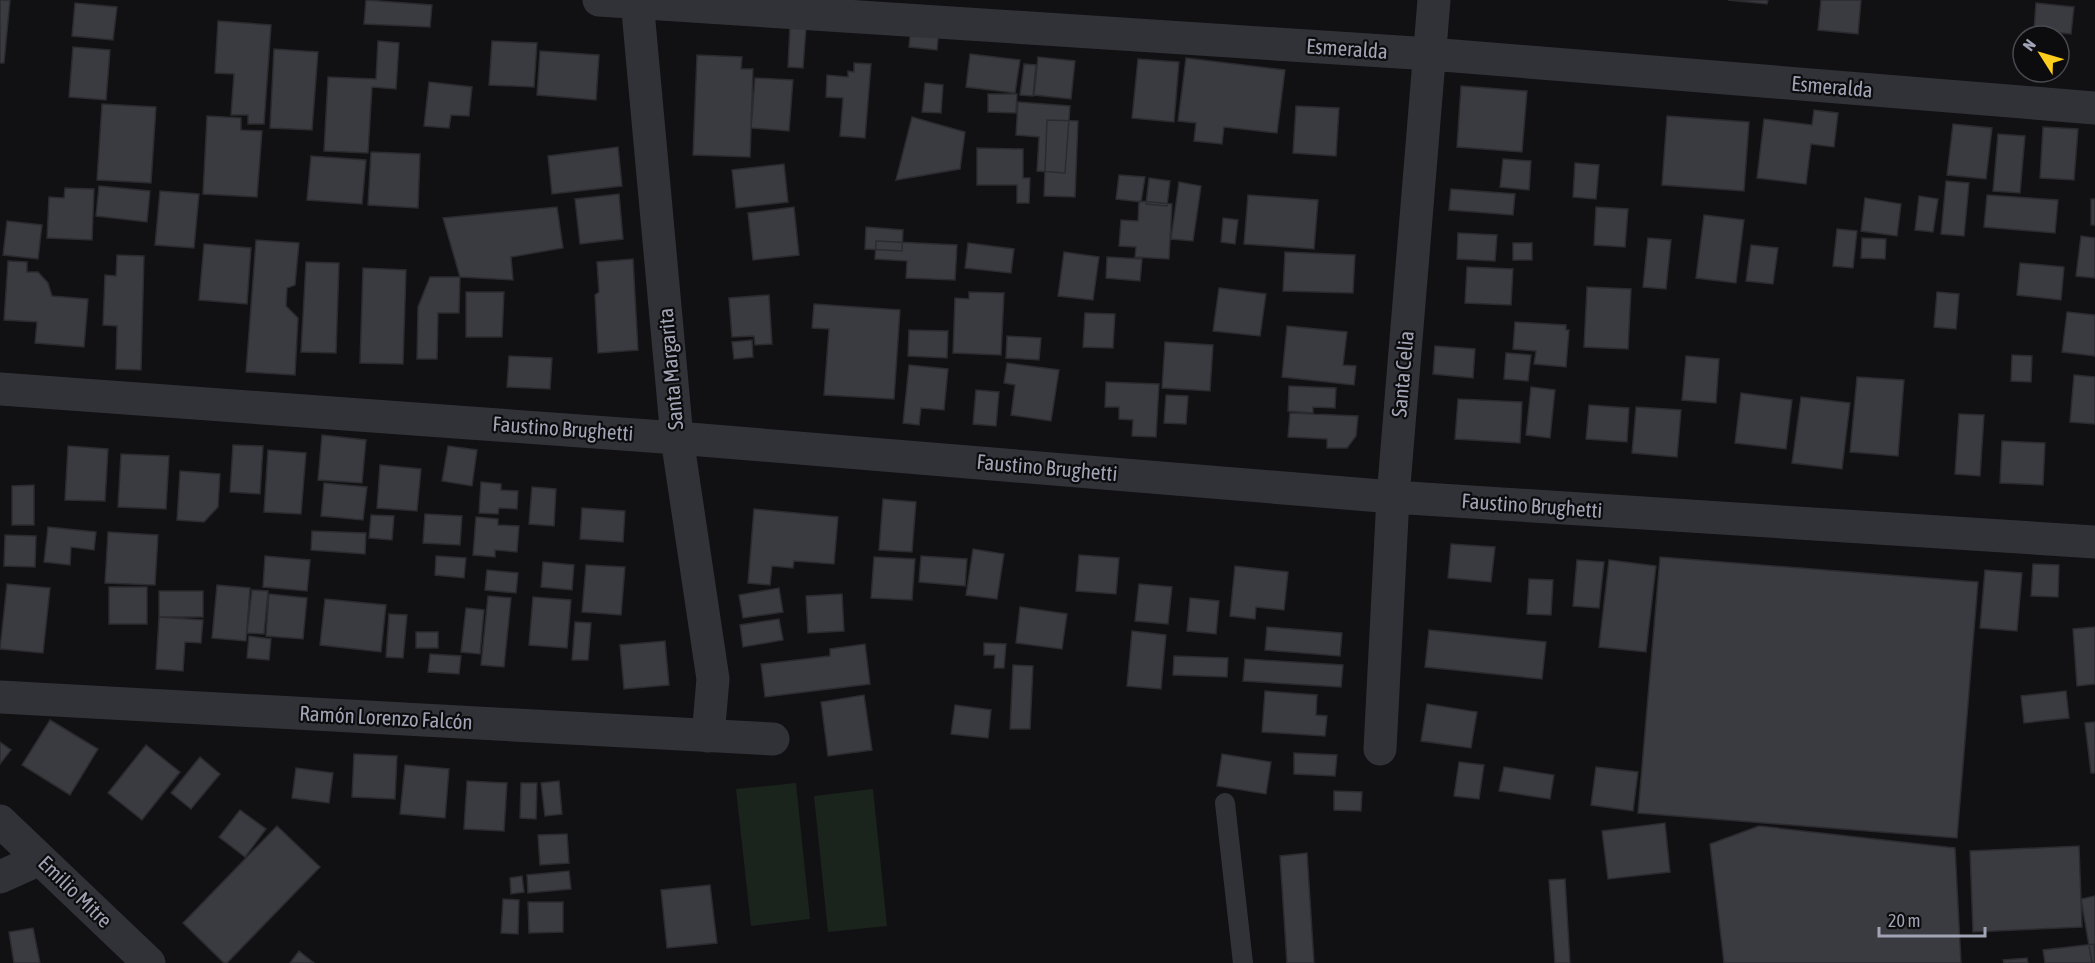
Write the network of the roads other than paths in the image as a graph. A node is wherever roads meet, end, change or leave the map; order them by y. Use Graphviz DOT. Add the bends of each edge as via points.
graph roads {
  1 [pos="599,0"];
  2 [pos="1434,0"];
  3 [pos="637,2"];
  4 [pos="1430,54"];
  5 [pos="2095,108"];
  6 [pos="0,389"];
  7 [pos="677,438"];
  8 [pos="1393,496"];
  9 [pos="2095,542"];
  10 [pos="0,696"];
  11 [pos="708,736"];
  12 [pos="773,739"];
  13 [pos="1380,749"];
  14 [pos="1225,803"];
  15 [pos="0,821"];
  16 [pos="40,859"];
  17 [pos="0,877"];
  18 [pos="149,963"];
  19 [pos="1243,963"];
  1 -- 3 [label="street, Esmeralda"];
  2 -- 4 [label="street, Santa Celia"];
  3 -- 4 [label="street, Esmeralda"];
  3 -- 7 [label="street, Santa Margarita"];
  4 -- 5 [label="street, Esmeralda"];
  4 -- 8 [label="street, Santa Celia"];
  6 -- 7 [label="street, Faustino Brughetti"];
  7 -- 8 [label="street, Faustino Brughetti"];
  7 -- 11 [label="street, Santa Margarita" via="713,679"];
  8 -- 9 [label="street, Faustino Brughetti"];
  8 -- 13 [label="street, Santa Celia"];
  10 -- 11 [label="street, Ramón Lorenzo Falcón"];
  11 -- 12 [label="street, Ramón Lorenzo Falcón"];
  14 -- 19 [label="lane"];
  15 -- 16 [label="street, Emilio Mitre"];
  16 -- 17 [label="street"];
  16 -- 18 [label="street, Emilio Mitre"];
}
